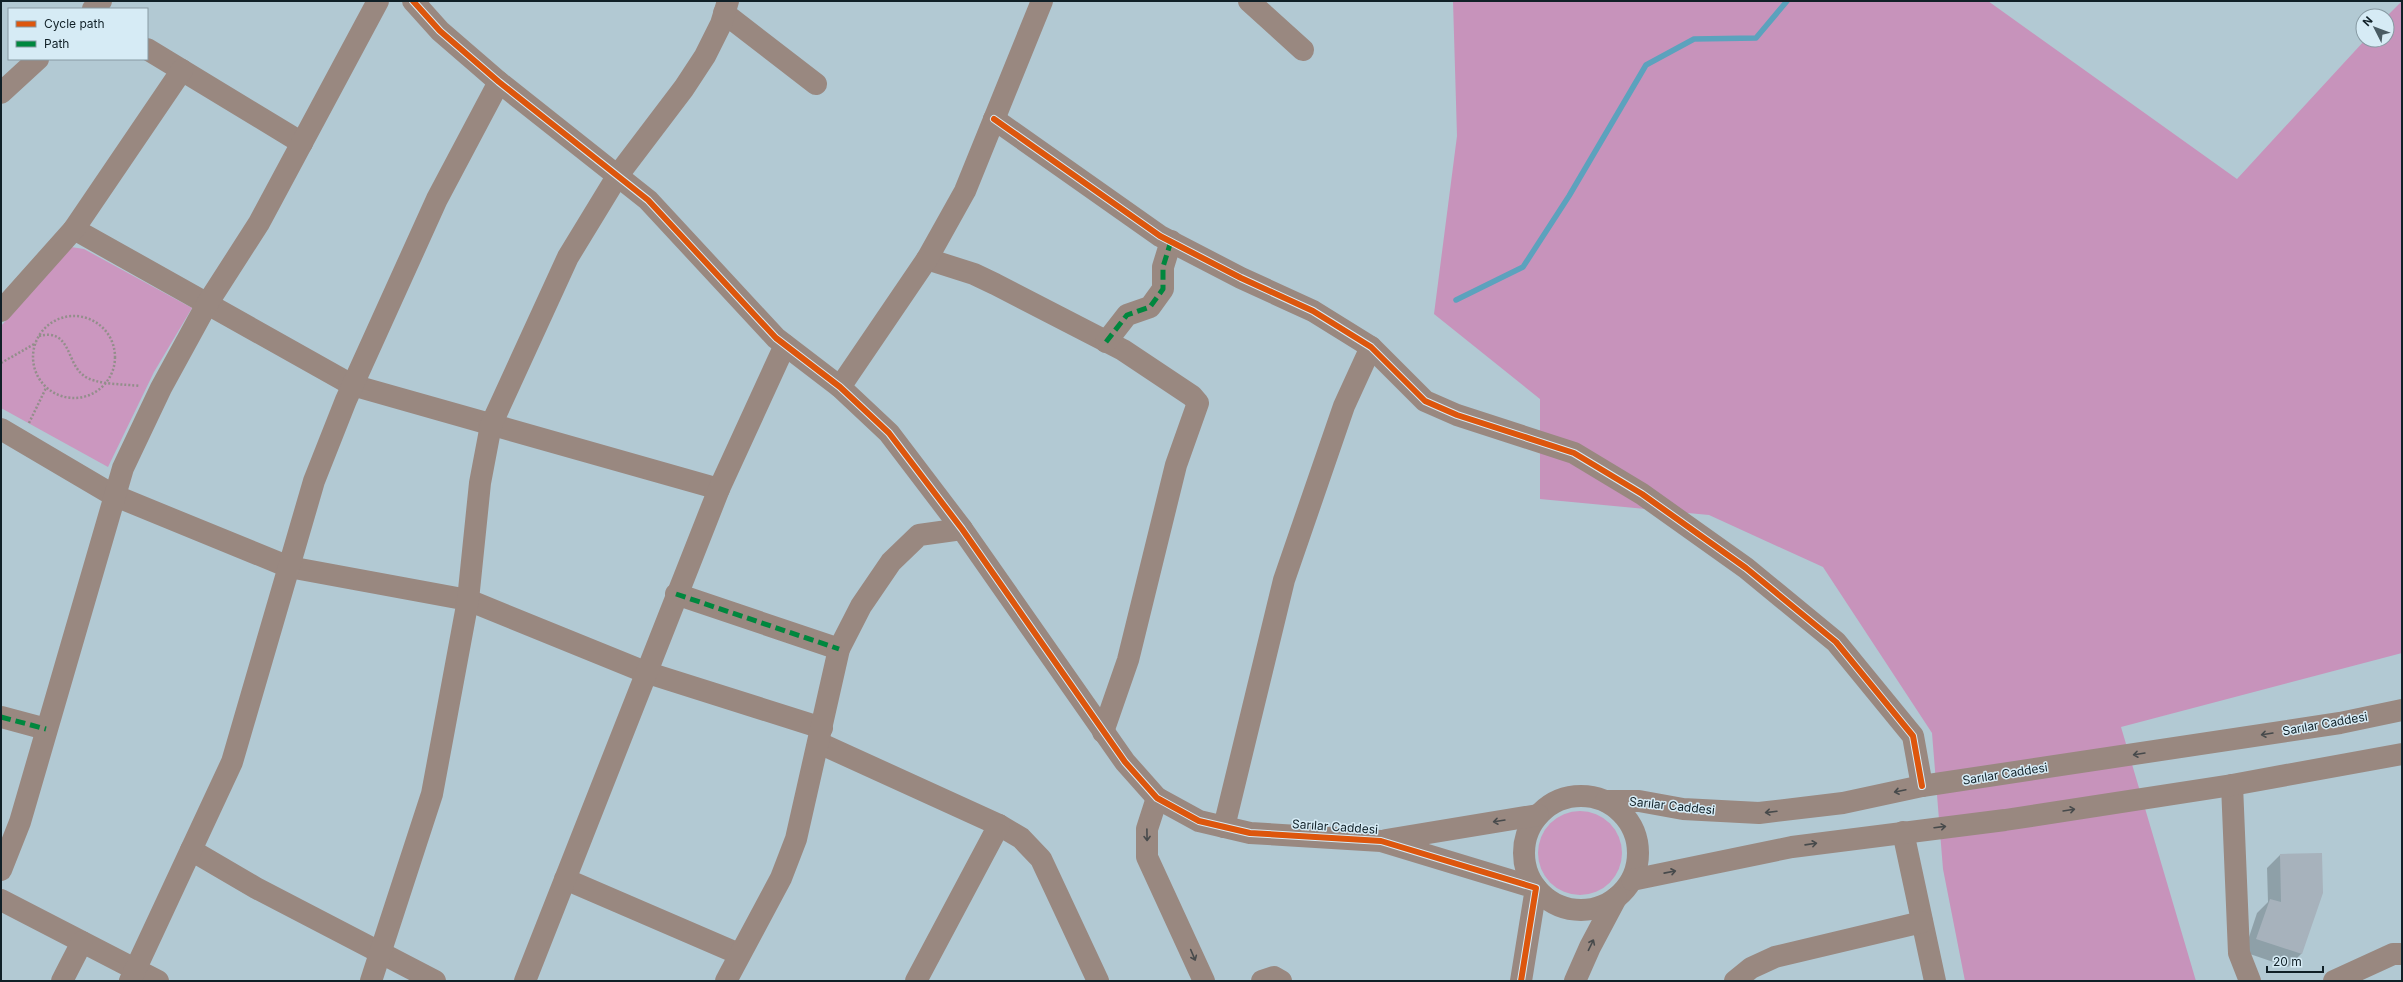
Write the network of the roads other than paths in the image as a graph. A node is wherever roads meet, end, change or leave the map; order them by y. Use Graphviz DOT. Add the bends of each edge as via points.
graph roads {
  1 [pos="102,1"];
  2 [pos="378,1"];
  3 [pos="413,1"];
  4 [pos="1042,1"];
  5 [pos="1249,1"];
  6 [pos="726,7"];
  7 [pos="94,8"];
  8 [pos="148,50"];
  9 [pos="1304,50"];
  10 [pos="37,60"];
  11 [pos="182,70"];
  12 [pos="499,82"];
  13 [pos="816,84"];
  14 [pos="1,92"];
  15 [pos="994,118"];
  16 [pos="302,143"];
  17 [pos="618,175"];
  18 [pos="74,229"];
  19 [pos="1170,242"];
  20 [pos="928,259"];
  21 [pos="207,304"];
  22 [pos="1,311"];
  23 [pos="1106,342"];
  24 [pos="785,345"];
  25 [pos="1371,347"];
  26 [pos="352,385"];
  27 [pos="840,387"];
  28 [pos="492,425"];
  29 [pos="1,429"];
  30 [pos="718,489"];
  31 [pos="113,495"];
  32 [pos="962,529"];
  33 [pos="289,567"];
  34 [pos="676,594"];
  35 [pos="468,600"];
  36 [pos="839,649"];
  37 [pos="645,672"];
  38 [pos="2402,710"];
  39 [pos="1,717"];
  40 [pos="46,729"];
  41 [pos="1104,732"];
  42 [pos="821,735"];
  43 [pos="2402,754"];
  44 [pos="2232,785"];
  45 [pos="1922,786"];
  46 [pos="1157,798"];
  47 [pos="1606,801"];
  48 [pos="1538,815"];
  49 [pos="999,825"];
  50 [pos="1224,827"];
  51 [pos="1903,832"];
  52 [pos="1381,841"];
  53 [pos="191,850"];
  54 [pos="1,870"];
  55 [pos="566,879"];
  56 [pos="1632,880"];
  57 [pos="1536,888"];
  58 [pos="1616,898"];
  59 [pos="1,900"];
  60 [pos="1922,922"];
  61 [pos="82,942"];
  62 [pos="380,952"];
  63 [pos="739,954"];
  64 [pos="2402,954"];
  65 [pos="133,975"];
  66 [pos="1578,978"];
  67 [pos="62,981"];
  68 [pos="158,981"];
  69 [pos="371,981"];
  70 [pos="435,981"];
  71 [pos="525,981"];
  72 [pos="726,981"];
  73 [pos="916,981"];
  74 [pos="1098,981"];
  75 [pos="1204,981"];
  76 [pos="1262,981"];
  77 [pos="1281,981"];
  78 [pos="1521,981"];
  79 [pos="1735,981"];
  80 [pos="1935,981"];
  81 [pos="2250,981"];
  82 [pos="2334,981"];
  1 -- 7 [label="street"];
  2 -- 16 [label="street"];
  3 -- 12 [label="street, Sarılar Caddesi" via="440,31"];
  4 -- 15 [label="street"];
  5 -- 9 [label="street"];
  6 -- 13 [label="street"];
  6 -- 17 [label="street" via="701,62"];
  8 -- 11 [label="street"];
  10 -- 14 [label="street"];
  11 -- 16 [label="street"];
  11 -- 18 [label="street"];
  12 -- 17 [label="street, Sarılar Caddesi"];
  12 -- 26 [label="street" via="437,199"];
  15 -- 19 [label="street"];
  15 -- 20 [label="street" via="965,191"];
  16 -- 21 [label="street" via="259,223"];
  17 -- 24 [label="street, Sarılar Caddesi" via="678,230"];
  17 -- 28 [label="street" via="568,257"];
  18 -- 21 [label="street"];
  18 -- 22 [label="street"];
  19 -- 23 [label="street" via="1163,267 1163,289 1150,307 1128,315"];
  19 -- 25 [label="street" via="1313,311"];
  20 -- 23 [label="street" via="988,280"];
  20 -- 27 [label="street"];
  21 -- 26 [label="street"];
  21 -- 31 [label="street" via="161,388 126,461"];
  23 -- 41 [label="street" via="1192,396 1198,403 1176,465 1128,660"];
  24 -- 27 [label="street, Sarılar Caddesi"];
  24 -- 30 [label="street"];
  25 -- 45 [label="street" via="1425,401 1457,415 1574,453 1642,494 1746,568 1836,642 1913,736"];
  25 -- 50 [label="street" via="1344,406 1284,580"];
  26 -- 28 [label="street"];
  26 -- 33 [label="street" via="314,481"];
  27 -- 32 [label="street, Sarılar Caddesi" via="889,433"];
  28 -- 30 [label="street"];
  28 -- 35 [label="street" via="480,483"];
  29 -- 31 [label="street"];
  30 -- 34 [label="street"];
  31 -- 33 [label="street"];
  31 -- 40 [label="street"];
  32 -- 36 [label="street" via="919,535 891,562 862,606"];
  32 -- 41 [label="street, Sarılar Caddesi"];
  33 -- 35 [label="street"];
  33 -- 53 [label="street" via="232,762"];
  34 -- 36 [label="street"];
  34 -- 37 [label="street"];
  35 -- 37 [label="street"];
  35 -- 62 [label="street" via="432,794"];
  36 -- 42 [label="street"];
  37 -- 42 [label="street"];
  37 -- 55 [label="street"];
  38 -- 45 [label="street, Sarılar Caddesi, one-way" via="2340,723"];
  39 -- 40 [label="street"];
  40 -- 54 [label="street" via="20,822"];
  41 -- 46 [label="street, Sarılar Caddesi" via="1124,762"];
  42 -- 49 [label="street"];
  42 -- 63 [label="street" via="796,839 781,878"];
  43 -- 44 [label="street"];
  51 -- 44 [label="street, one-way" via="2005,820"];
  44 -- 81 [label="street" via="2239,953"];
  45 -- 47 [label="street, Sarılar Caddesi, one-way" via="1843,803 1759,813 1683,809 1639,800"];
  46 -- 50 [label="street, Sarılar Caddesi" via="1199,821"];
  46 -- 75 [label="street, one-way" via="1147,829 1148,856"];
  47 -- 48 [label="street, Sarılar Caddesi" via="1588,796 1570,796 1552,803"];
  47 -- 56 [label="street, Sarılar Caddesi" via="1621,811 1632,826 1638,844 1638,862"];
  48 -- 52 [label="street, Sarılar Caddesi, one-way"];
  48 -- 57 [label="street, Sarılar Caddesi" via="1528,832 1524,851 1527,871"];
  49 -- 73 [label="street"];
  49 -- 74 [label="street" via="1021,838 1041,859"];
  50 -- 52 [label="street, Sarılar Caddesi" via="1250,833"];
  56 -- 51 [label="street, one-way" via="1792,847"];
  51 -- 60 [label="street"];
  52 -- 57 [label="street, Sarılar Caddesi"];
  53 -- 62 [label="street" via="256,888"];
  53 -- 65 [label="street"];
  55 -- 63 [label="street"];
  55 -- 71 [label="street"];
  56 -- 58 [label="street, Sarılar Caddesi"];
  57 -- 58 [label="street, Sarılar Caddesi" via="1549,900 1565,908 1600,907"];
  57 -- 78 [label="street"];
  66 -- 58 [label="street, one-way" via="1590,947"];
  59 -- 61 [label="street"];
  60 -- 79 [label="street" via="1775,957 1751,968"];
  60 -- 80 [label="street"];
  61 -- 65 [label="street"];
  61 -- 67 [label="street"];
  62 -- 69 [label="street"];
  62 -- 70 [label="street"];
  63 -- 72 [label="street"];
  64 -- 82 [label="street" via="2393,954"];
  65 -- 68 [label="street"];
  76 -- 77 [label="street" via="1274,977"];
}
